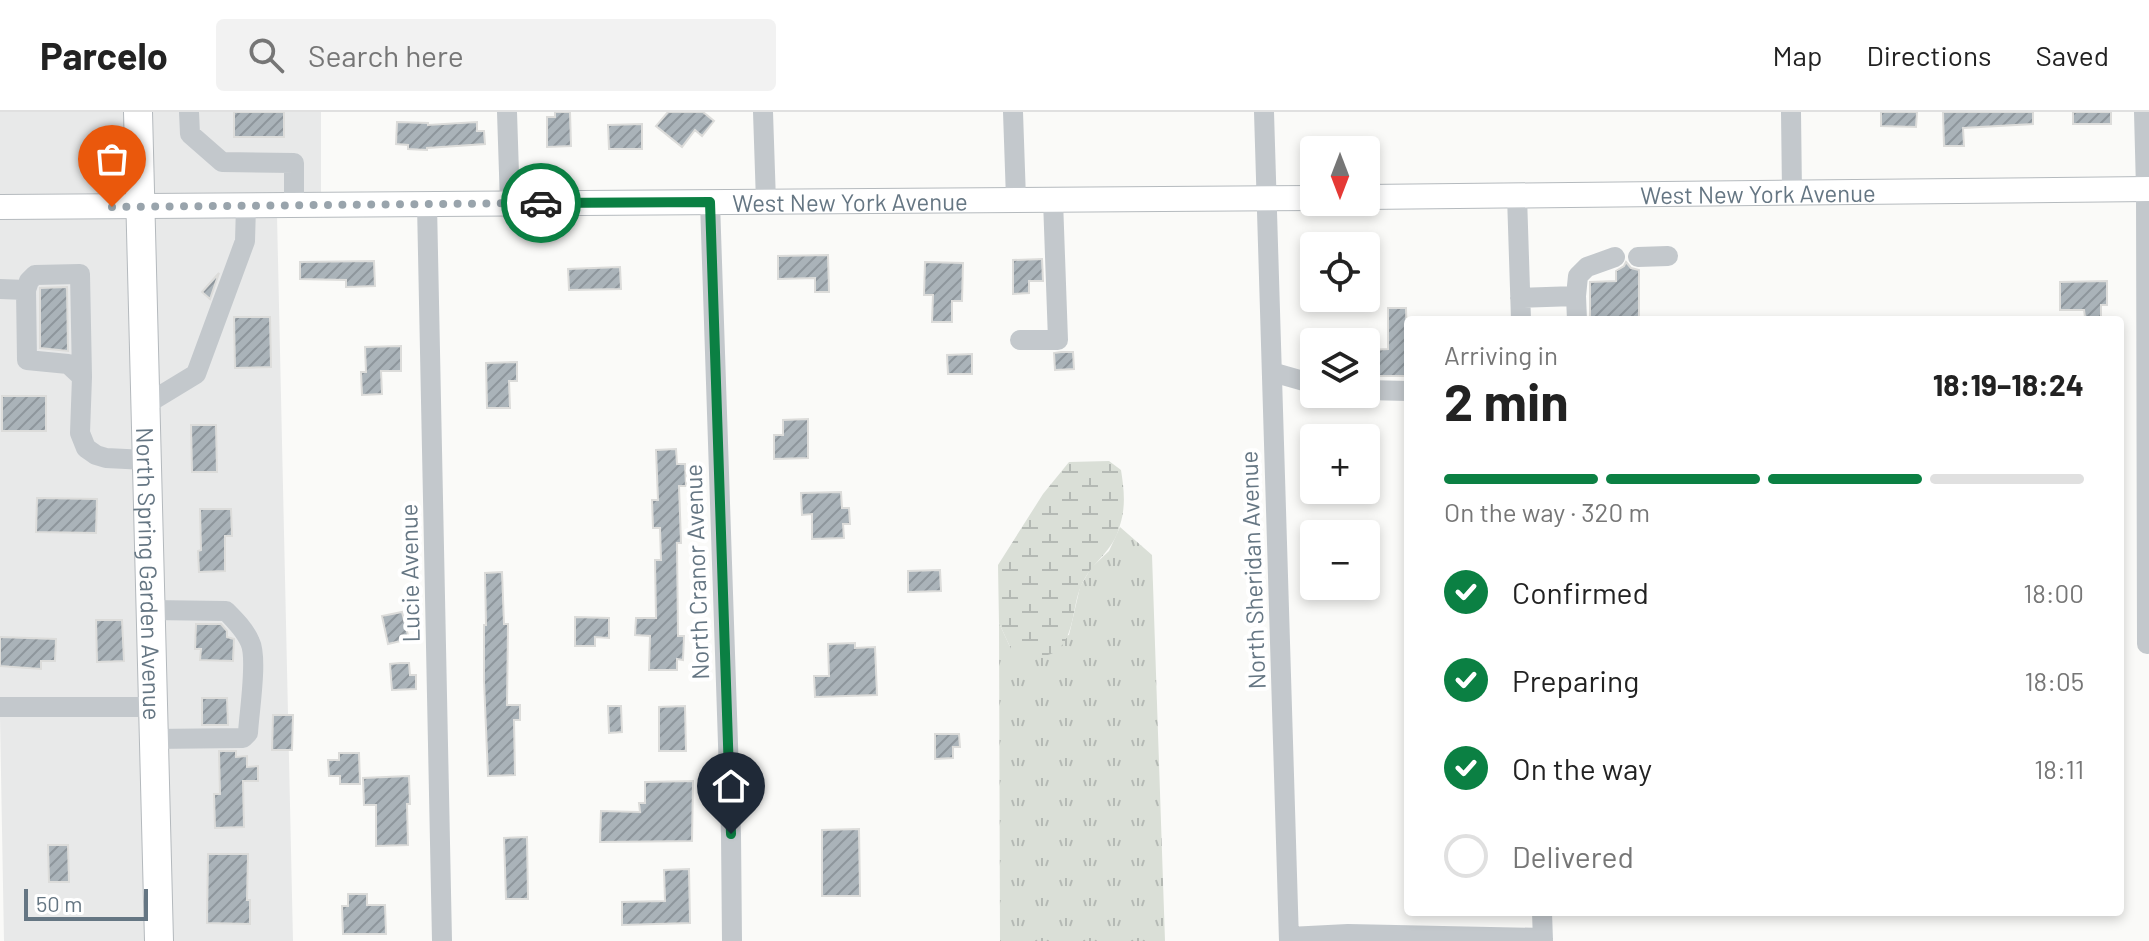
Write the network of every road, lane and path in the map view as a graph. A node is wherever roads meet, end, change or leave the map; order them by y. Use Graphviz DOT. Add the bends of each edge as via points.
graph roads {
  1 [pos="138,112"];
  2 [pos="189,112"];
  3 [pos="507,112"];
  4 [pos="763,112"];
  5 [pos="1013,112"];
  6 [pos="1264,112"];
  7 [pos="1791,112"];
  8 [pos="2144,112"];
  9 [pos="2148,189"];
  10 [pos="1792,193"];
  11 [pos="1517,196"];
  12 [pos="1380,197"];
  13 [pos="1268,198"];
  14 [pos="1300,198"];
  15 [pos="1016,199"];
  16 [pos="1053,200"];
  17 [pos="710,202"];
  18 [pos="766,202"];
  19 [pos="427,204"];
  20 [pos="510,204"];
  21 [pos="294,205"];
  22 [pos="140,206"];
  23 [pos="246,206"];
  24 [pos="0,207"];
  25 [pos="1668,256"];
  26 [pos="1615,257"];
  27 [pos="1638,257"];
  28 [pos="0,289"];
  29 [pos="26,290"];
  30 [pos="1576,296"];
  31 [pos="1520,298"];
  32 [pos="1521,316"];
  33 [pos="1577,316"];
  34 [pos="1020,340"];
  35 [pos="1272,372"];
  36 [pos="82,377"];
  37 [pos="1300,380"];
  38 [pos="1380,390"];
  39 [pos="1404,391"];
  40 [pos="145,405"];
  41 [pos="146,460"];
  42 [pos="150,610"];
  43 [pos="2147,630"];
  44 [pos="0,707"];
  45 [pos="153,707"];
  46 [pos="153,739"];
  47 [pos="1542,916"];
  48 [pos="1289,939"];
  49 [pos="1543,940"];
  50 [pos="159,941"];
  51 [pos="442,941"];
  52 [pos="732,941"];
  1 -- 22 [label="highway, North Spring Garden Avenue"];
  2 -- 21 [label="street" via="190,134 222,162 294,163"];
  3 -- 20 [label="street"];
  4 -- 18 [label="street"];
  5 -- 15 [label="street"];
  6 -- 13 [label="street, North Sheridan Avenue"];
  7 -- 10 [label="street"];
  8 -- 9 [label="street"];
  9 -- 10 [label="main road, West New York Avenue"];
  9 -- 43 [label="street"];
  10 -- 11 [label="main road, West New York Avenue"];
  11 -- 12 [label="main road, West New York Avenue"];
  11 -- 31 [label="street"];
  13 -- 14 [label="main road, West New York Avenue"];
  13 -- 16 [label="main road, West New York Avenue"];
  13 -- 35 [label="street, North Sheridan Avenue"];
  15 -- 16 [label="main road, West New York Avenue"];
  15 -- 18 [label="main road, West New York Avenue"];
  16 -- 34 [label="street" via="1058,340"];
  17 -- 18 [label="main road, West New York Avenue"];
  17 -- 20 [label="main road, West New York Avenue"];
  17 -- 52 [label="street, North Cranor Avenue"];
  19 -- 20 [label="main road, West New York Avenue"];
  19 -- 21 [label="main road, West New York Avenue"];
  19 -- 51 [label="street, Lucie Avenue"];
  21 -- 23 [label="main road, West New York Avenue"];
  22 -- 23 [label="main road, West New York Avenue"];
  22 -- 24 [label="main road, West New York Avenue"];
  22 -- 40 [label="highway, North Spring Garden Avenue"];
  23 -- 40 [label="street" via="245,241 196,374"];
  25 -- 27 [label="street"];
  26 -- 30 [label="street" via="1587,267 1578,276"];
  28 -- 29 [label="street"];
  29 -- 36 [label="street" via="27,360 68,364"];
  29 -- 36 [label="street" via="35,275 80,274"];
  30 -- 31 [label="street"];
  30 -- 33 [label="street"];
  31 -- 32 [label="street"];
  35 -- 37 [label="street"];
  35 -- 48 [label="street, North Sheridan Avenue"];
  36 -- 41 [label="street" via="80,433 86,448 106,458"];
  38 -- 39 [label="street"];
  40 -- 41 [label="highway, North Spring Garden Avenue"];
  41 -- 42 [label="highway, North Spring Garden Avenue"];
  42 -- 45 [label="highway, North Spring Garden Avenue"];
  42 -- 46 [label="street" via="226,611 252,645 248,733 243,738"];
  44 -- 45 [label="street"];
  45 -- 46 [label="highway, North Spring Garden Avenue"];
  46 -- 50 [label="highway, North Spring Garden Avenue"];
  47 -- 49 [label="street"];
  48 -- 49 [label="street" via="1348,934"];
}
